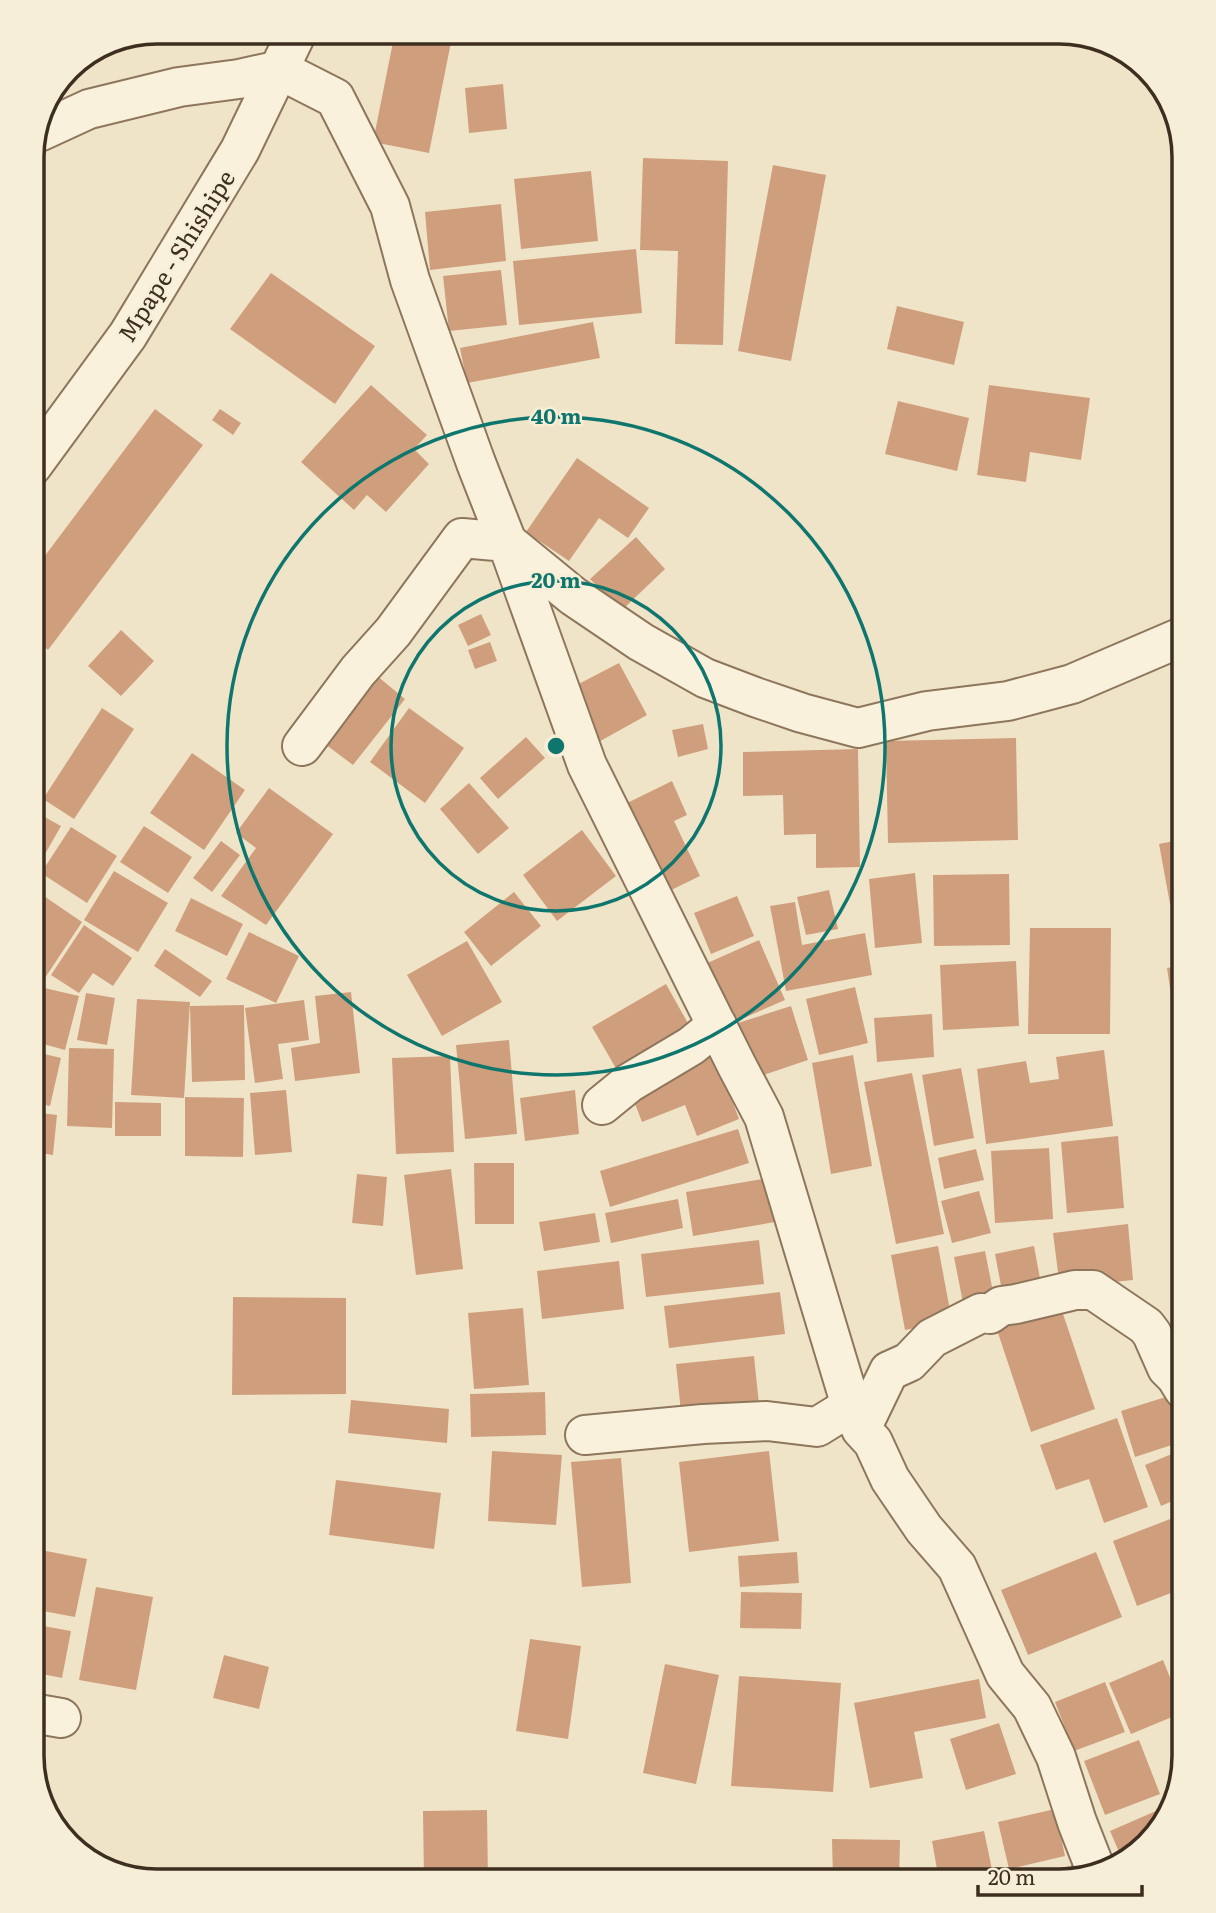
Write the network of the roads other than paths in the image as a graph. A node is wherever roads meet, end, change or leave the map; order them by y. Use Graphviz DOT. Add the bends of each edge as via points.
graph roads {
  1 [pos="291,44"];
  2 [pos="279,70"];
  3 [pos="48,128"];
  4 [pos="44,450"];
  5 [pos="507,542"];
  6 [pos="1172,642"];
  7 [pos="302,746"];
  8 [pos="717,1025"];
  9 [pos="602,1105"];
  10 [pos="1172,1373"];
  11 [pos="856,1418"];
  12 [pos="585,1435"];
  13 [pos="1093,1864"];
  1 -- 2 [label="street, Mpape - Shishipe"];
  2 -- 3 [label="street" via="89,109"];
  2 -- 4 [label="street, Mpape - Shishipe" via="240,150 128,335"];
  2 -- 5 [label="street" via="335,98 390,206 410,280"];
  5 -- 6 [label="street" via="573,596 705,678 858,728 927,711 1008,701 1072,684"];
  5 -- 7 [label="street" via="462,538"];
  5 -- 8 [label="street" via="587,765"];
  8 -- 9 [label="street"];
  8 -- 11 [label="street" via="764,1117"];
  10 -- 11 [label="street" via="1146,1326 1093,1290 1074,1290 1001,1306 932,1338 909,1362 889,1371"];
  11 -- 12 [label="street" via="817,1427 767,1421"];
  11 -- 13 [label="street" via="890,1479 957,1567 1005,1674 1032,1707 1056,1757"];
}
